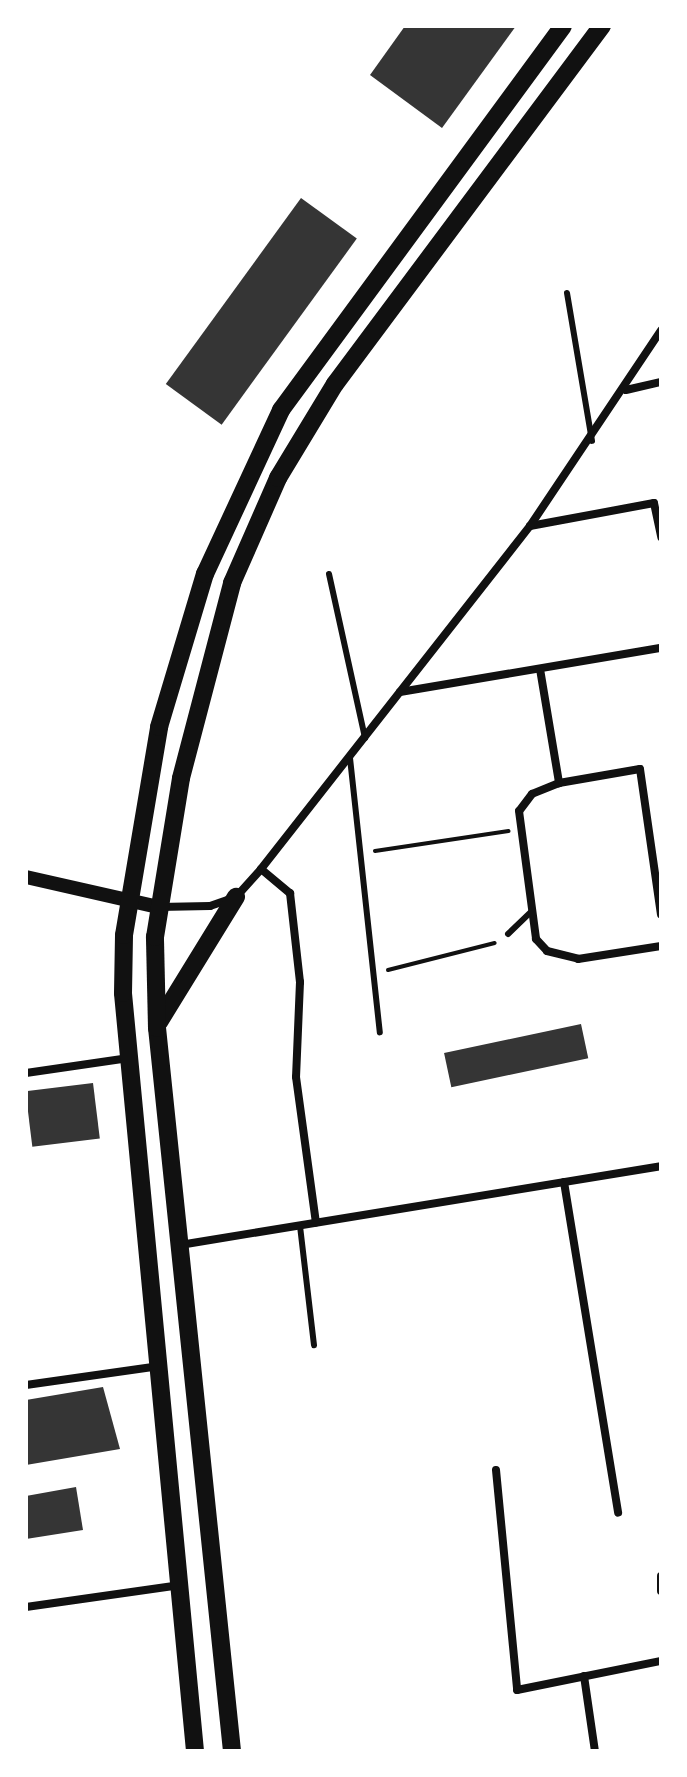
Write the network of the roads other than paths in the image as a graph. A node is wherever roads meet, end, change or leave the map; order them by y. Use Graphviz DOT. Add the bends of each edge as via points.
graph roads {
  1 [pos="563,26"];
  2 [pos="602,26"];
  3 [pos="567,293"];
  4 [pos="661,330"];
  5 [pos="661,382"];
  6 [pos="626,390"];
  7 [pos="592,441"];
  8 [pos="530,526"];
  9 [pos="661,537"];
  10 [pos="329,574"];
  11 [pos="661,648"];
  12 [pos="540,669"];
  13 [pos="400,692"];
  14 [pos="365,738"];
  15 [pos="350,758"];
  16 [pos="559,783"];
  17 [pos="261,869"];
  18 [pos="26,877"];
  19 [pos="236,897"];
  20 [pos="129,903"];
  21 [pos="158,907"];
  22 [pos="532,911"];
  23 [pos="661,914"];
  24 [pos="508,934"];
  25 [pos="661,946"];
  26 [pos="157,1028"];
  27 [pos="380,1032"];
  28 [pos="129,1058"];
  29 [pos="26,1073"];
  30 [pos="661,1166"];
  31 [pos="564,1182"];
  32 [pos="316,1223"];
  33 [pos="300,1226"];
  34 [pos="179,1245"];
  35 [pos="314,1345"];
  36 [pos="160,1366"];
  37 [pos="26,1385"];
  38 [pos="496,1470"];
  39 [pos="618,1513"];
  40 [pos="661,1576"];
  41 [pos="181,1585"];
  42 [pos="661,1591"];
  43 [pos="26,1607"];
  44 [pos="661,1661"];
  45 [pos="584,1676"];
  46 [pos="233,1749"];
  47 [pos="195,1750"];
  48 [pos="595,1751"];
  1 -- 20 [label="main road" via="309,365 249,468 177,656"];
  2 -- 21 [label="main road" via="335,384 278,478 232,583 203,681"];
  3 -- 7 [label="lane"];
  4 -- 6 [label="street"];
  5 -- 6 [label="street"];
  6 -- 7 [label="street"];
  7 -- 8 [label="street"];
  8 -- 9 [label="street" via="654,503"];
  8 -- 13 [label="street"];
  10 -- 14 [label="lane"];
  11 -- 12 [label="street"];
  12 -- 13 [label="street"];
  12 -- 16 [label="street"];
  13 -- 14 [label="street"];
  14 -- 15 [label="street"];
  15 -- 17 [label="street"];
  15 -- 27 [label="lane"];
  16 -- 22 [label="street" via="532,794 519,811"];
  16 -- 23 [label="street" via="640,769"];
  17 -- 19 [label="street"];
  17 -- 32 [label="street" via="290,893 300,982 296,1077"];
  18 -- 20 [label="street"];
  19 -- 21 [label="street" via="210,906"];
  19 -- 26 [label="main road"];
  20 -- 21 [label="street"];
  20 -- 28 [label="main road" via="123,961"];
  21 -- 26 [label="main road"];
  22 -- 24 [label="lane"];
  22 -- 25 [label="street" via="536,939 563,958"];
  26 -- 34 [label="main road"];
  28 -- 29 [label="street"];
  28 -- 36 [label="main road"];
  30 -- 31 [label="street"];
  31 -- 32 [label="street"];
  31 -- 39 [label="street"];
  32 -- 33 [label="street"];
  33 -- 34 [label="street"];
  33 -- 35 [label="lane"];
  34 -- 46 [label="main road"];
  36 -- 37 [label="street"];
  36 -- 41 [label="main road"];
  38 -- 45 [label="street" via="517,1690"];
  40 -- 42 [label="street"];
  41 -- 43 [label="street"];
  41 -- 47 [label="main road"];
  44 -- 45 [label="street"];
  45 -- 48 [label="street"];
}
